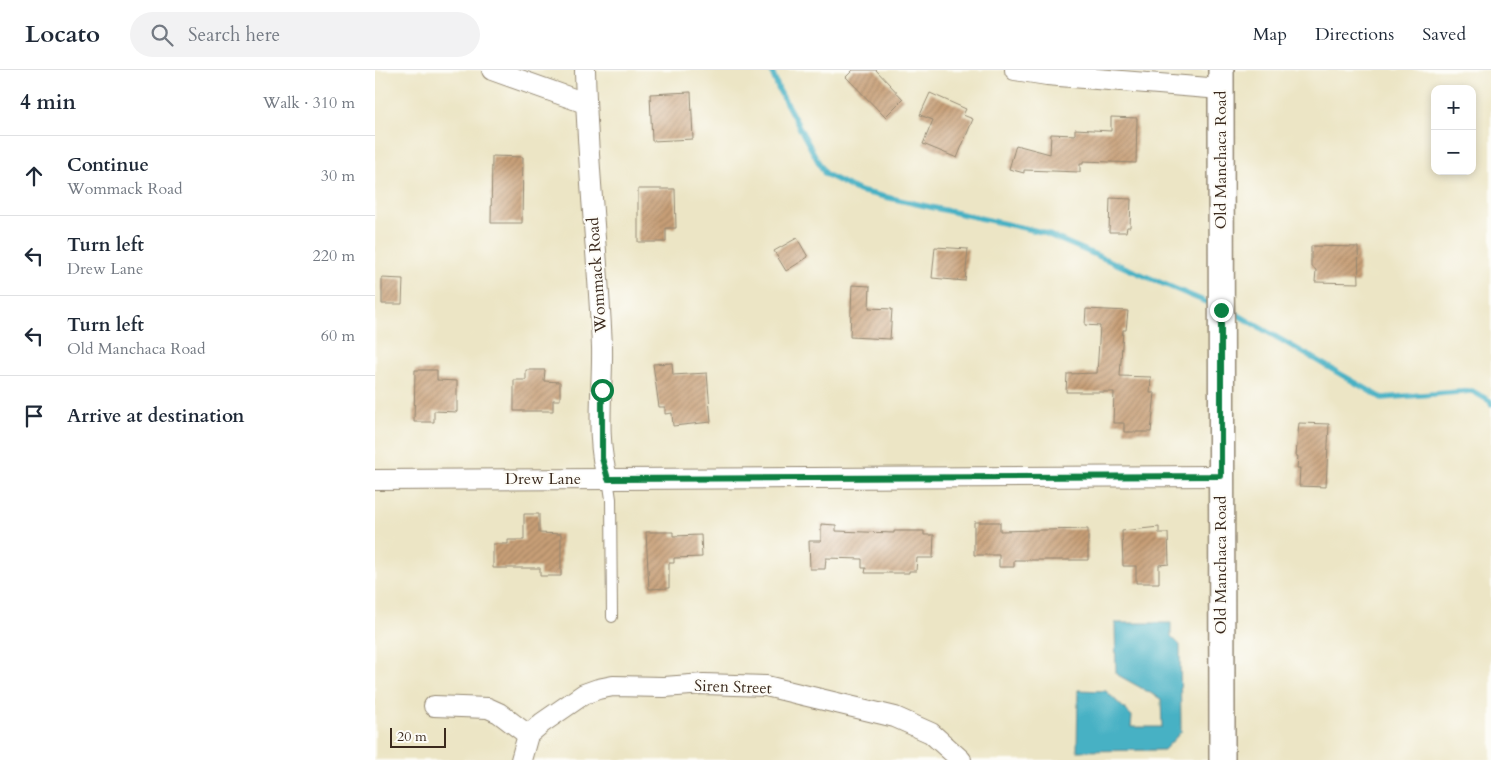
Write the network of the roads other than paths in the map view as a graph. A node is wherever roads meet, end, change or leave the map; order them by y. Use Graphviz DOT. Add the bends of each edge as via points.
graph roads {
  1 [pos="491,70"];
  2 [pos="585,70"];
  3 [pos="1015,70"];
  4 [pos="1221,80"];
  5 [pos="585,103"];
  6 [pos="1221,476"];
  7 [pos="608,479"];
  8 [pos="375,480"];
  9 [pos="612,617"];
  10 [pos="434,706"];
  11 [pos="528,735"];
  12 [pos="521,760"];
  13 [pos="961,760"];
  14 [pos="1222,760"];
  1 -- 5 [label="street"];
  2 -- 5 [label="street, Wommack Road"];
  3 -- 4 [label="street" via="1047,75"];
  4 -- 6 [label="street, Old Manchaca Road"];
  5 -- 7 [label="street, Wommack Road" via="601,325 602,458"];
  6 -- 7 [label="street, Drew Lane"];
  6 -- 14 [label="street, Old Manchaca Road"];
  7 -- 8 [label="street, Drew Lane"];
  7 -- 9 [label="lane"];
  10 -- 11 [label="street" via="488,708"];
  11 -- 12 [label="street"];
  11 -- 13 [label="street, Siren Street" via="569,703 598,689 613,686 648,688 752,684 912,723 945,744"];
}
